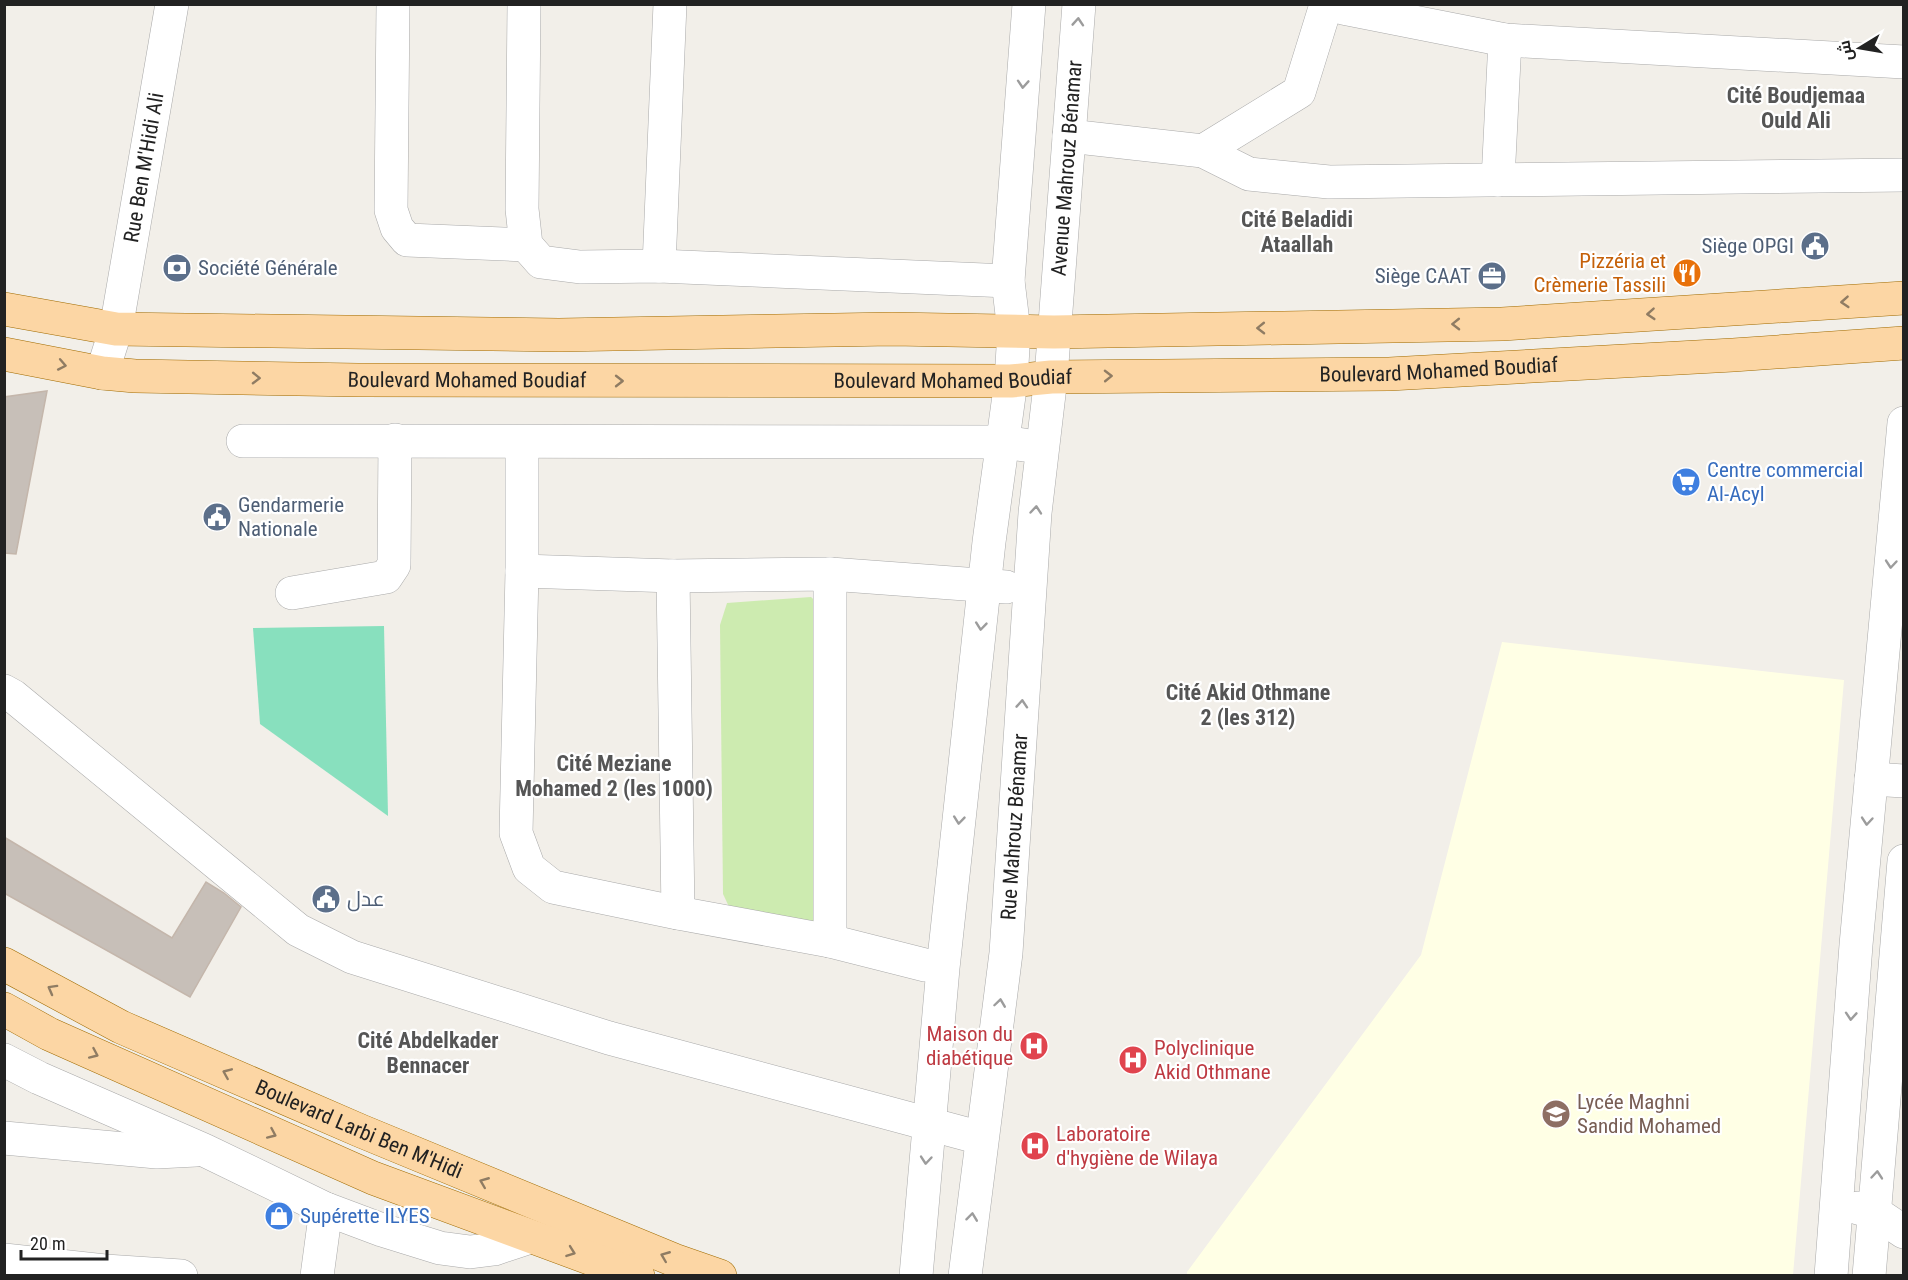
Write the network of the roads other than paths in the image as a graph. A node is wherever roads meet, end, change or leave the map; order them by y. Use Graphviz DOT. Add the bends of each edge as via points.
graph roads {
  1 [pos="172,4"];
  2 [pos="393,4"];
  3 [pos="524,4"];
  4 [pos="670,4"];
  5 [pos="1029,4"];
  6 [pos="1079,4"];
  7 [pos="1333,5"];
  8 [pos="1505,40"];
  9 [pos="1904,62"];
  10 [pos="1069,136"];
  11 [pos="1203,151"];
  12 [pos="1904,175"];
  13 [pos="1498,180"];
  14 [pos="526,245"];
  15 [pos="659,266"];
  16 [pos="1008,281"];
  17 [pos="1904,298"];
  18 [pos="4,309"];
  19 [pos="116,329"];
  20 [pos="1014,331"];
  21 [pos="1054,332"];
  22 [pos="1904,343"];
  23 [pos="4,354"];
  24 [pos="102,373"];
  25 [pos="1051,377"];
  26 [pos="1011,381"];
  27 [pos="1904,423"];
  28 [pos="395,440"];
  29 [pos="243,441"];
  30 [pos="522,442"];
  31 [pos="1003,442"];
  32 [pos="1043,448"];
  33 [pos="522,571"];
  34 [pos="830,574"];
  35 [pos="673,576"];
  36 [pos="985,586"];
  37 [pos="1031,589"];
  38 [pos="292,593"];
  39 [pos="4,691"];
  40 [pos="1871,778"];
  41 [pos="1904,781"];
  42 [pos="1904,861"];
  43 [pos="678,914"];
  44 [pos="830,941"];
  45 [pos="1856,945"];
  46 [pos="1899,948"];
  47 [pos="4,964"];
  48 [pos="925,965"];
  49 [pos="4,1009"];
  50 [pos="4,1060"];
  51 [pos="929,1126"];
  52 [pos="4,1138"];
  53 [pos="981,1138"];
  54 [pos="204,1150"];
  55 [pos="1836,1208"];
  56 [pos="326,1209"];
  57 [pos="1874,1212"];
  58 [pos="1904,1232"];
  59 [pos="530,1237"];
  60 [pos="1904,1239"];
  61 [pos="4,1260"];
  62 [pos="1832,1263"];
  63 [pos="1870,1264"];
  64 [pos="181,1275"];
  65 [pos="317,1275"];
  66 [pos="638,1275"];
  67 [pos="720,1275"];
  68 [pos="916,1275"];
  69 [pos="965,1275"];
  1 -- 19 [label="street, Rue Ben M'Hidi Ali"];
  2 -- 14 [label="street" via="391,210 396,228 407,240"];
  3 -- 14 [label="street" via="522,209"];
  4 -- 15 [label="street"];
  5 -- 16 [label="street, one-way"];
  10 -- 6 [label="street, Avenue Mahrouz Bénamar, one-way"];
  7 -- 8 [label="street"];
  7 -- 11 [label="street" via="1299,92"];
  8 -- 9 [label="street"];
  8 -- 13 [label="street"];
  10 -- 11 [label="street"];
  10 -- 21 [label="street, Avenue Mahrouz Bénamar"];
  11 -- 13 [label="street" via="1249,174 1329,182"];
  12 -- 13 [label="street"];
  14 -- 15 [label="street" via="541,262 580,267"];
  15 -- 16 [label="street"];
  16 -- 20 [label="street"];
  17 -- 21 [label="main road, Boulevard Mohamed Boudiaf, one-way" via="1502,324"];
  18 -- 19 [label="main road, Boulevard Mohamed Boudiaf"];
  19 -- 20 [label="main road, Boulevard Mohamed Boudiaf" via="559,335 892,329"];
  19 -- 24 [label="street, Rue Ben M'Hidi Ali"];
  20 -- 21 [label="main road, Boulevard Mohamed Boudiaf"];
  20 -- 26 [label="street"];
  21 -- 25 [label="street, Avenue Mahrouz Bénamar"];
  25 -- 22 [label="main road, Boulevard Mohamed Boudiaf, one-way" via="1389,374"];
  23 -- 24 [label="main road, Boulevard Mohamed Boudiaf, one-way"];
  24 -- 26 [label="main road, Boulevard Mohamed Boudiaf, one-way" via="370,380"];
  25 -- 26 [label="main road, Boulevard Mohamed Boudiaf"];
  25 -- 32 [label="street, Rue Mahrouz Bénamar"];
  26 -- 31 [label="street"];
  27 -- 40 [label="street, one-way"];
  28 -- 29 [label="street"];
  28 -- 30 [label="street"];
  28 -- 38 [label="street" via="394,565 386,577"];
  30 -- 31 [label="street"];
  30 -- 33 [label="street"];
  31 -- 32 [label="street"];
  31 -- 36 [label="street"];
  37 -- 32 [label="street, Rue Mahrouz Bénamar, one-way"];
  33 -- 35 [label="street"];
  33 -- 43 [label="street" via="516,833 529,868 553,887"];
  34 -- 35 [label="street"];
  34 -- 36 [label="street"];
  34 -- 44 [label="street"];
  35 -- 43 [label="street"];
  36 -- 37 [label="street"];
  36 -- 51 [label="street, one-way"];
  53 -- 37 [label="street, Rue Mahrouz Bénamar, one-way" via="1006,953"];
  39 -- 51 [label="street" via="298,930 352,957 609,1038"];
  40 -- 41 [label="street"];
  40 -- 45 [label="street, one-way"];
  42 -- 46 [label="street"];
  43 -- 44 [label="street"];
  44 -- 48 [label="street"];
  45 -- 46 [label="street"];
  45 -- 55 [label="street, one-way"];
  57 -- 46 [label="street, one-way"];
  67 -- 47 [label="main road, Boulevard Larbi Ben M'Hidi, one-way" via="674,1260 383,1140 121,1027"];
  49 -- 59 [label="main road, Boulevard Larbi Ben M'Hidi, one-way" via="49,1034 373,1178"];
  50 -- 54 [label="street"];
  51 -- 53 [label="street"];
  51 -- 68 [label="street, one-way"];
  52 -- 54 [label="street" via="158,1152"];
  69 -- 53 [label="street, Rue Mahrouz Bénamar, one-way"];
  54 -- 56 [label="street"];
  55 -- 57 [label="street"];
  55 -- 62 [label="street"];
  56 -- 59 [label="street" via="440,1248 470,1252"];
  56 -- 65 [label="street"];
  57 -- 58 [label="street"];
  57 -- 63 [label="street"];
  59 -- 66 [label="main road, Boulevard Larbi Ben M'Hidi, one-way"];
  60 -- 63 [label="street"];
  61 -- 64 [label="street"];
  62 -- 63 [label="street" via="1845,1253"];
}
